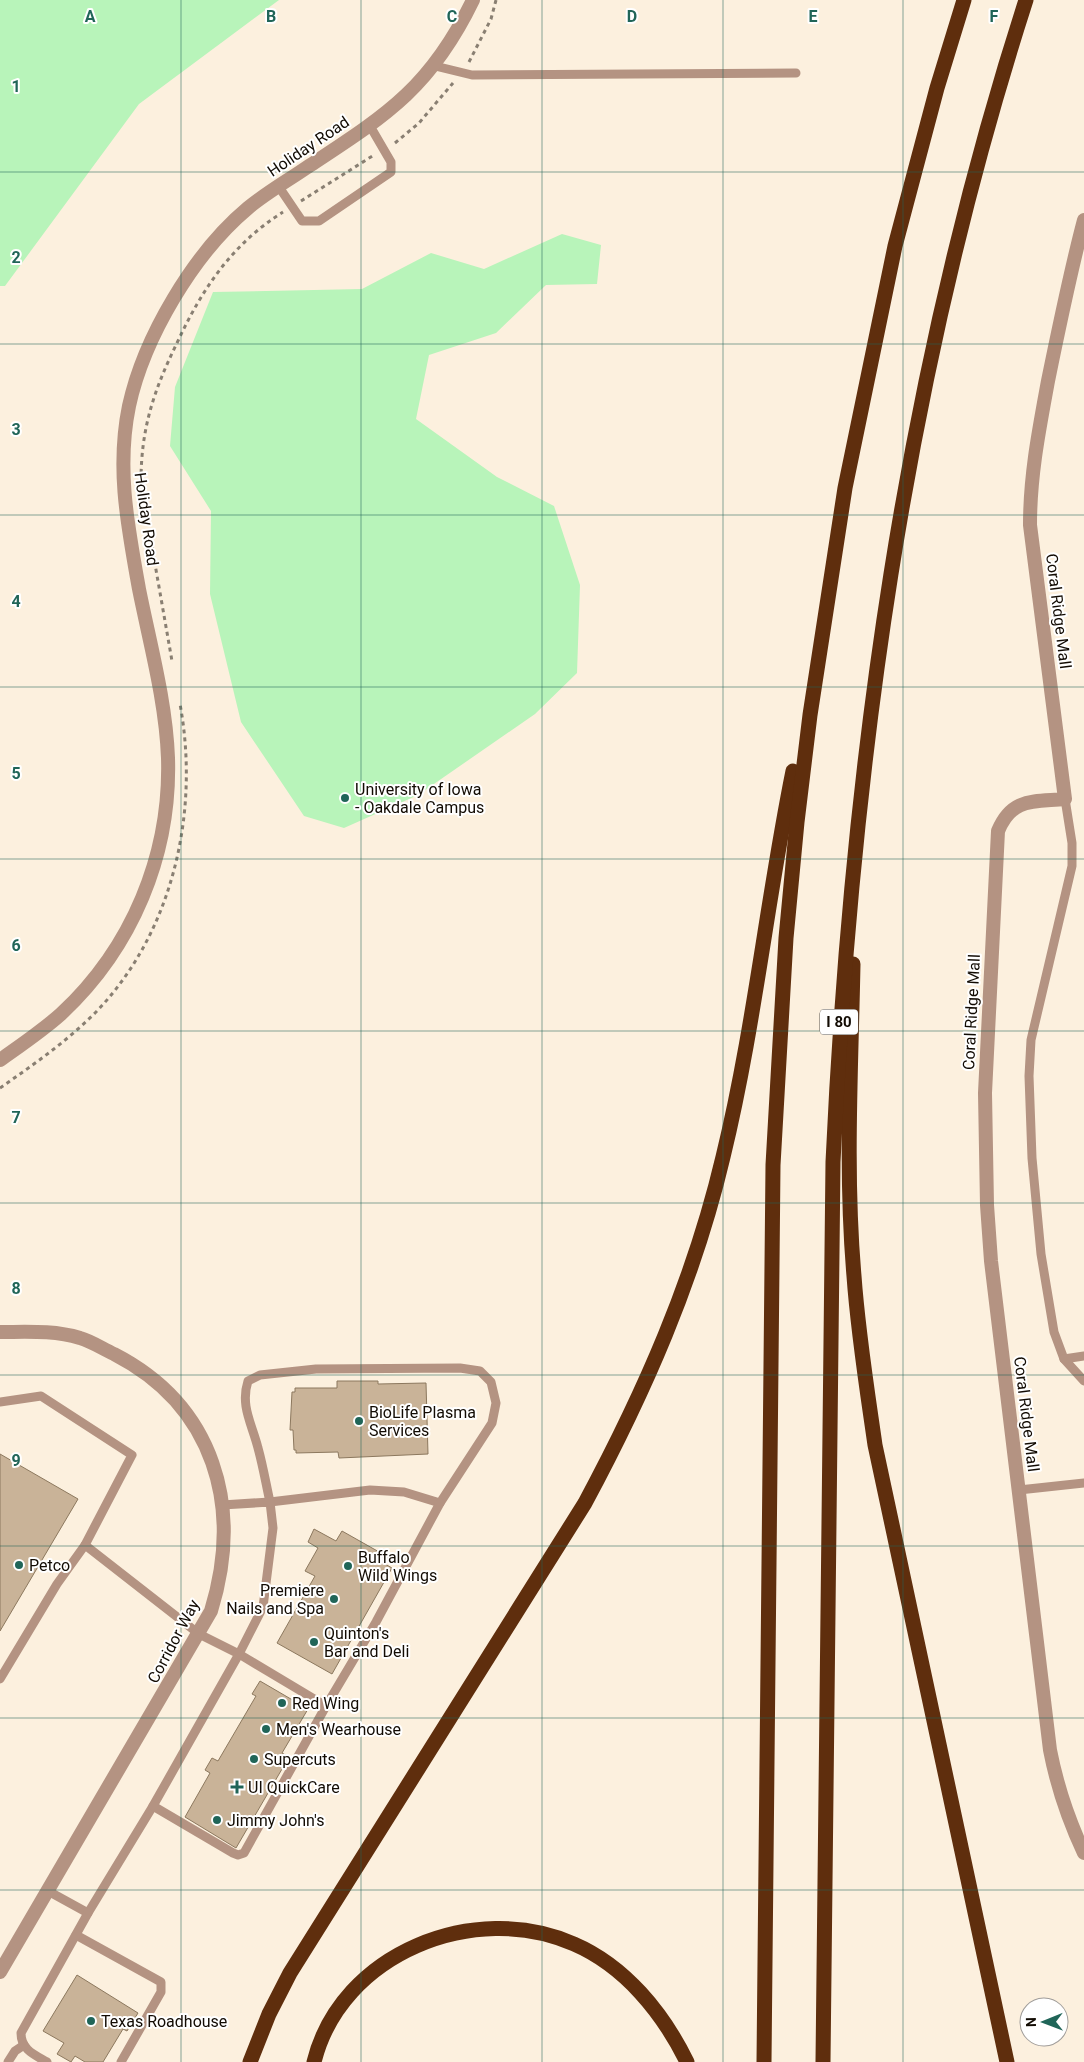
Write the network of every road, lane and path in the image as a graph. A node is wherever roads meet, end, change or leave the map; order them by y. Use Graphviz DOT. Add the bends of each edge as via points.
graph roads {
  1 [pos="473,0"];
  2 [pos="496,0"];
  3 [pos="964,0"];
  4 [pos="1026,0"];
  5 [pos="435,66"];
  6 [pos="461,72"];
  7 [pos="796,73"];
  8 [pos="370,126"];
  9 [pos="384,150"];
  10 [pos="279,187"];
  11 [pos="292,207"];
  12 [pos="1084,220"];
  13 [pos="822,628"];
  14 [pos="172,662"];
  15 [pos="179,701"];
  16 [pos="1066,799"];
  17 [pos="853,864"];
  18 [pos="0,1060"];
  19 [pos="0,1088"];
  20 [pos="0,1332"];
  21 [pos="1084,1356"];
  22 [pos="1064,1359"];
  23 [pos="1084,1381"];
  24 [pos="0,1402"];
  25 [pos="1084,1483"];
  26 [pos="1019,1490"];
  27 [pos="270,1502"];
  28 [pos="440,1503"];
  29 [pos="222,1505"];
  30 [pos="85,1545"];
  31 [pos="199,1634"];
  32 [pos="239,1654"];
  33 [pos="0,1679"];
  34 [pos="326,1706"];
  35 [pos="152,1806"];
  36 [pos="1084,1853"];
  37 [pos="48,1891"];
  38 [pos="88,1913"];
  39 [pos="76,1935"];
  40 [pos="0,1972"];
  41 [pos="24,2045"];
  42 [pos="8,2062"];
  43 [pos="47,2062"];
  44 [pos="120,2062"];
  45 [pos="250,2062"];
  46 [pos="314,2062"];
  47 [pos="687,2062"];
  48 [pos="764,2062"];
  49 [pos="823,2062"];
  50 [pos="1007,2062"];
  1 -- 5 [label="street, Holiday Road" via="457,33"];
  2 -- 6 [label="path" via="491,19"];
  3 -- 13 [label="highway" via="895,246 845,488"];
  4 -- 17 [label="highway, I 80" via="1004,68 950,277 915,443 870,715"];
  5 -- 6 [label="lane"];
  5 -- 8 [label="street, Holiday Road" via="416,88"];
  6 -- 7 [label="lane" via="472,75"];
  6 -- 9 [label="path" via="419,123"];
  8 -- 9 [label="lane"];
  8 -- 10 [label="street, Holiday Road"];
  9 -- 11 [label="path"];
  9 -- 11 [label="lane" via="391,162 391,172 319,221 302,220"];
  10 -- 11 [label="lane"];
  10 -- 18 [label="street, Holiday Road" via="251,205 222,231 189,274 138,376 124,431 124,507 168,756 164,820 149,884 120,942 82,994"];
  11 -- 14 [label="path" via="245,240 204,290 158,383 147,418 141,455 141,487"];
  12 -- 16 [label="street, Coral Ridge Mall" via="1057,337 1032,462 1030,489 1030,525"];
  13 -- 45 [label="highway" via="723,1157 684,1290 659,1354 585,1503 290,1973"];
  13 -- 48 [label="highway" via="797,822 776,1102 770,1349"];
  15 -- 19 [label="path" via="184,730 187,800 179,850 166,898 150,934 124,978 96,1012 64,1042"];
  16 -- 22 [label="lane" via="1072,866 1031,1040 1029,1076 1032,1158 1041,1254 1054,1332"];
  16 -- 26 [label="street, Coral Ridge Mall" via="1022,803 1007,814 998,831 986,1038 985,1159 991,1261"];
  17 -- 49 [label="highway, I 80" via="840,1016 833,1162"];
  17 -- 50 [label="highway" via="850,1206 862,1353 875,1446"];
  20 -- 29 [label="street, Corridor Way" via="80,1338 130,1362 153,1378 172,1395 194,1428 217,1476"];
  21 -- 22 [label="lane"];
  22 -- 23 [label="lane"];
  24 -- 30 [label="lane" via="41,1396 132,1455"];
  25 -- 26 [label="lane"];
  26 -- 36 [label="street, Coral Ridge Mall" via="1050,1750 1070,1823"];
  27 -- 28 [label="lane" via="370,1490 404,1492"];
  27 -- 28 [label="lane" via="258,1448 245,1410 244,1394 248,1381 260,1375 316,1369 460,1368 480,1371 491,1382 494,1394 496,1403 492,1423"];
  27 -- 29 [label="lane"];
  27 -- 32 [label="lane" via="274,1528 263,1607"];
  28 -- 34 [label="lane"];
  29 -- 31 [label="street, Corridor Way" via="223,1559 211,1611"];
  30 -- 31 [label="lane"];
  30 -- 33 [label="lane"];
  31 -- 32 [label="lane"];
  31 -- 37 [label="street, Corridor Way"];
  32 -- 34 [label="lane"];
  32 -- 35 [label="lane"];
  34 -- 35 [label="lane" via="244,1853 233,1853"];
  35 -- 38 [label="lane"];
  37 -- 38 [label="lane"];
  37 -- 40 [label="street, Corridor Way"];
  38 -- 39 [label="lane"];
  39 -- 41 [label="lane" via="21,2033"];
  39 -- 44 [label="lane" via="162,1986"];
  41 -- 42 [label="lane" via="14,2051"];
  41 -- 43 [label="lane"];
  46 -- 47 [label="highway" via="322,2038 350,1994 387,1962 430,1940 455,1932 504,1928 537,1932 574,1944 617,1970 665,2024"];
}
